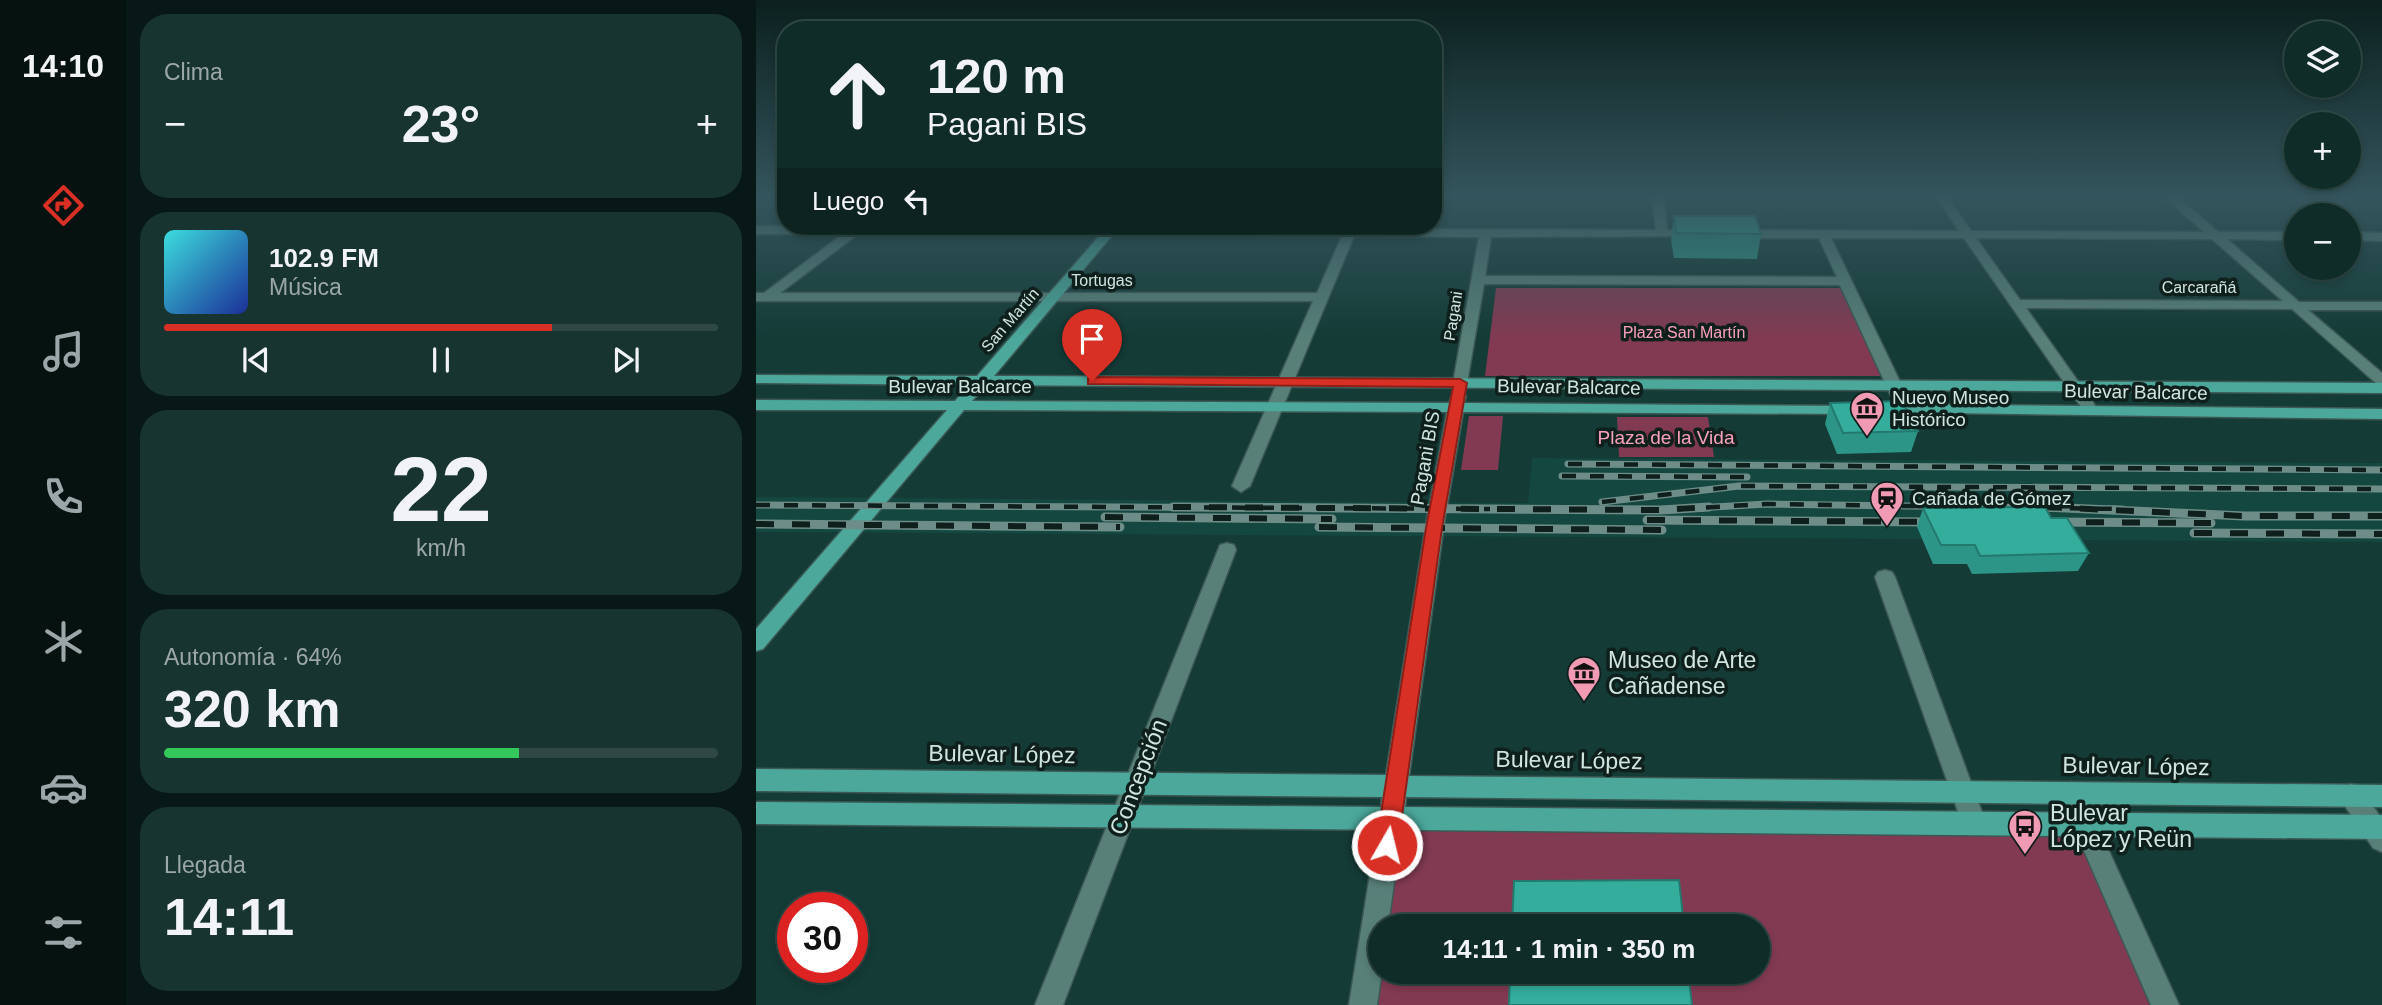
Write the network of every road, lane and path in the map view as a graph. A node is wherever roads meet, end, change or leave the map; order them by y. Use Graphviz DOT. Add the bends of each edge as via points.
graph roads {
  1 [pos="836,245"];
  2 [pos="1097,245"];
  3 [pos="1344,245"];
  4 [pos="1484,245"];
  5 [pos="1828,245"];
  6 [pos="1975,245"];
  7 [pos="2226,245"];
  8 [pos="1477,280"];
  9 [pos="1845,281"];
  10 [pos="1053,297"];
  11 [pos="1322,298"];
  12 [pos="760,300"];
  13 [pos="2016,303"];
  14 [pos="2295,305"];
  15 [pos="2382,306"];
  16 [pos="756,379"];
  17 [pos="981,380"];
  18 [pos="2382,381"];
  19 [pos="1287,382"];
  20 [pos="1460,383"];
  21 [pos="1895,385"];
  22 [pos="2074,386"];
  23 [pos="2382,388"];
  24 [pos="756,405"];
  25 [pos="1277,405"];
  26 [pos="1457,405"];
  27 [pos="959,406"];
  28 [pos="1905,409"];
  29 [pos="2091,411"];
  30 [pos="2382,414"];
  31 [pos="1241,486"];
  32 [pos="1227,550"];
  33 [pos="1885,577"];
  34 [pos="756,643"];
  35 [pos="756,780"];
  36 [pos="1135,783"];
  37 [pos="1395,787"];
  38 [pos="1962,792"];
  39 [pos="2071,793"];
  40 [pos="2351,796"];
  41 [pos="2382,796"];
  42 [pos="756,813"];
  43 [pos="1123,816"];
  44 [pos="1391,818"];
  45 [pos="1974,824"];
  46 [pos="2085,824"];
  47 [pos="2379,831"];
  48 [pos="1049,1005"];
  49 [pos="1363,1005"];
  50 [pos="2165,1005"];
  1 -- 12 [label="street"];
  2 -- 10 [label="main road, San Martín"];
  3 -- 11 [label="street"];
  4 -- 8 [label="street, Pagani"];
  5 -- 9 [label="street"];
  6 -- 13 [label="street"];
  7 -- 14 [label="street"];
  8 -- 9 [label="street"];
  8 -- 20 [label="street, Pagani"];
  9 -- 21 [label="street"];
  10 -- 11 [label="street, Tortugas"];
  10 -- 12 [label="street, Tortugas"];
  10 -- 17 [label="main road, San Martín"];
  11 -- 19 [label="street"];
  13 -- 14 [label="street, Carcarañá"];
  13 -- 22 [label="street"];
  14 -- 15 [label="street, Carcarañá"];
  14 -- 18 [label="street"];
  16 -- 17 [label="main road, Bulevar Balcarce"];
  17 -- 19 [label="main road, Bulevar Balcarce"];
  17 -- 27 [label="main road, San Martín"];
  19 -- 20 [label="main road, Bulevar Balcarce"];
  19 -- 25 [label="street"];
  20 -- 21 [label="main road, Bulevar Balcarce"];
  20 -- 26 [label="main road, Pagani"];
  21 -- 22 [label="main road, Bulevar Balcarce"];
  21 -- 28 [label="street"];
  22 -- 23 [label="main road, Bulevar Balcarce"];
  22 -- 29 [label="street"];
  24 -- 27 [label="main road, Bulevar Balcarce"];
  25 -- 26 [label="main road, Bulevar Balcarce"];
  25 -- 27 [label="main road, Bulevar Balcarce"];
  25 -- 31 [label="street"];
  26 -- 28 [label="main road, Bulevar Balcarce"];
  26 -- 37 [label="main road, Pagani BIS"];
  27 -- 34 [label="main road, San Martín"];
  28 -- 29 [label="main road, Bulevar Balcarce"];
  29 -- 30 [label="main road, Bulevar Balcarce"];
  32 -- 36 [label="street, Concepción"];
  33 -- 38 [label="street"];
  35 -- 36 [label="main road, Bulevar López"];
  36 -- 37 [label="main road, Bulevar López"];
  36 -- 43 [label="street, Concepción"];
  37 -- 38 [label="main road, Bulevar López"];
  37 -- 44 [label="main road, Pagani BIS"];
  38 -- 39 [label="main road, Bulevar López"];
  38 -- 45 [label="street"];
  39 -- 40 [label="main road, Bulevar López"];
  39 -- 46 [label="street"];
  40 -- 41 [label="main road, Bulevar López"];
  40 -- 47 [label="street"];
  42 -- 43 [label="main road"];
  43 -- 44 [label="main road"];
  43 -- 48 [label="street, Concepción"];
  44 -- 45 [label="main road"];
  44 -- 49 [label="street"];
  45 -- 46 [label="main road"];
  46 -- 47 [label="main road"];
  46 -- 50 [label="street"];
}
